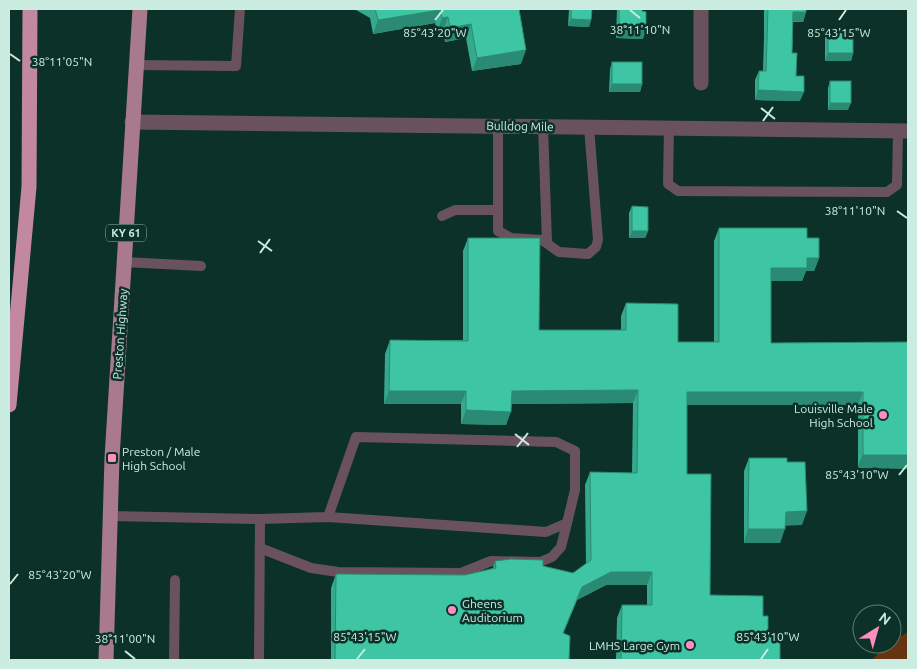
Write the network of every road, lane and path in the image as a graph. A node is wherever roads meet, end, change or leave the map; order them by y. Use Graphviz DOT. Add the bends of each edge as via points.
graph roads {
  1 [pos="30,9"];
  2 [pos="140,9"];
  3 [pos="240,9"];
  4 [pos="701,9"];
  5 [pos="136,65"];
  6 [pos="701,83"];
  7 [pos="132,122"];
  8 [pos="498,126"];
  9 [pos="543,126"];
  10 [pos="589,127"];
  11 [pos="669,128"];
  12 [pos="903,131"];
  13 [pos="497,210"];
  14 [pos="442,216"];
  15 [pos="547,243"];
  16 [pos="124,262"];
  17 [pos="201,266"];
  18 [pos="9,405"];
  19 [pos="110,516"];
  20 [pos="328,518"];
  21 [pos="260,519"];
  22 [pos="567,523"];
  23 [pos="260,548"];
  24 [pos="175,580"];
  25 [pos="106,660"];
  26 [pos="174,660"];
  27 [pos="259,660"];
  1 -- 18 [label="highway" via="28,187"];
  2 -- 5 [label="main road, Preston Highway / KY 61"];
  3 -- 5 [label="lane" via="236,66"];
  4 -- 6 [label="street"];
  5 -- 7 [label="main road, Preston Highway / KY 61"];
  7 -- 8 [label="street, Bulldog Mile"];
  7 -- 16 [label="main road, Preston Highway / KY 61"];
  8 -- 9 [label="street, Bulldog Mile"];
  8 -- 13 [label="lane"];
  9 -- 10 [label="street, Bulldog Mile"];
  9 -- 15 [label="lane"];
  10 -- 11 [label="street, Bulldog Mile"];
  10 -- 15 [label="lane" via="596,247 588,254 558,252"];
  11 -- 12 [label="street, Bulldog Mile"];
  11 -- 12 [label="lane" via="668,184 678,191 887,192 897,185"];
  13 -- 14 [label="lane" via="455,210"];
  13 -- 15 [label="lane" via="497,225 502,235"];
  16 -- 17 [label="lane"];
  16 -- 19 [label="main road, Preston Highway / KY 61"];
  19 -- 21 [label="lane"];
  19 -- 25 [label="main road, Preston Highway / KY 61"];
  20 -- 21 [label="lane"];
  20 -- 22 [label="lane" via="546,532"];
  20 -- 22 [label="lane" via="356,437 556,442 575,451 575,490"];
  21 -- 23 [label="lane"];
  22 -- 23 [label="lane" via="561,547 552,557 540,562 491,561 461,573 338,572 311,568"];
  23 -- 27 [label="lane"];
  24 -- 26 [label="lane"];
}
